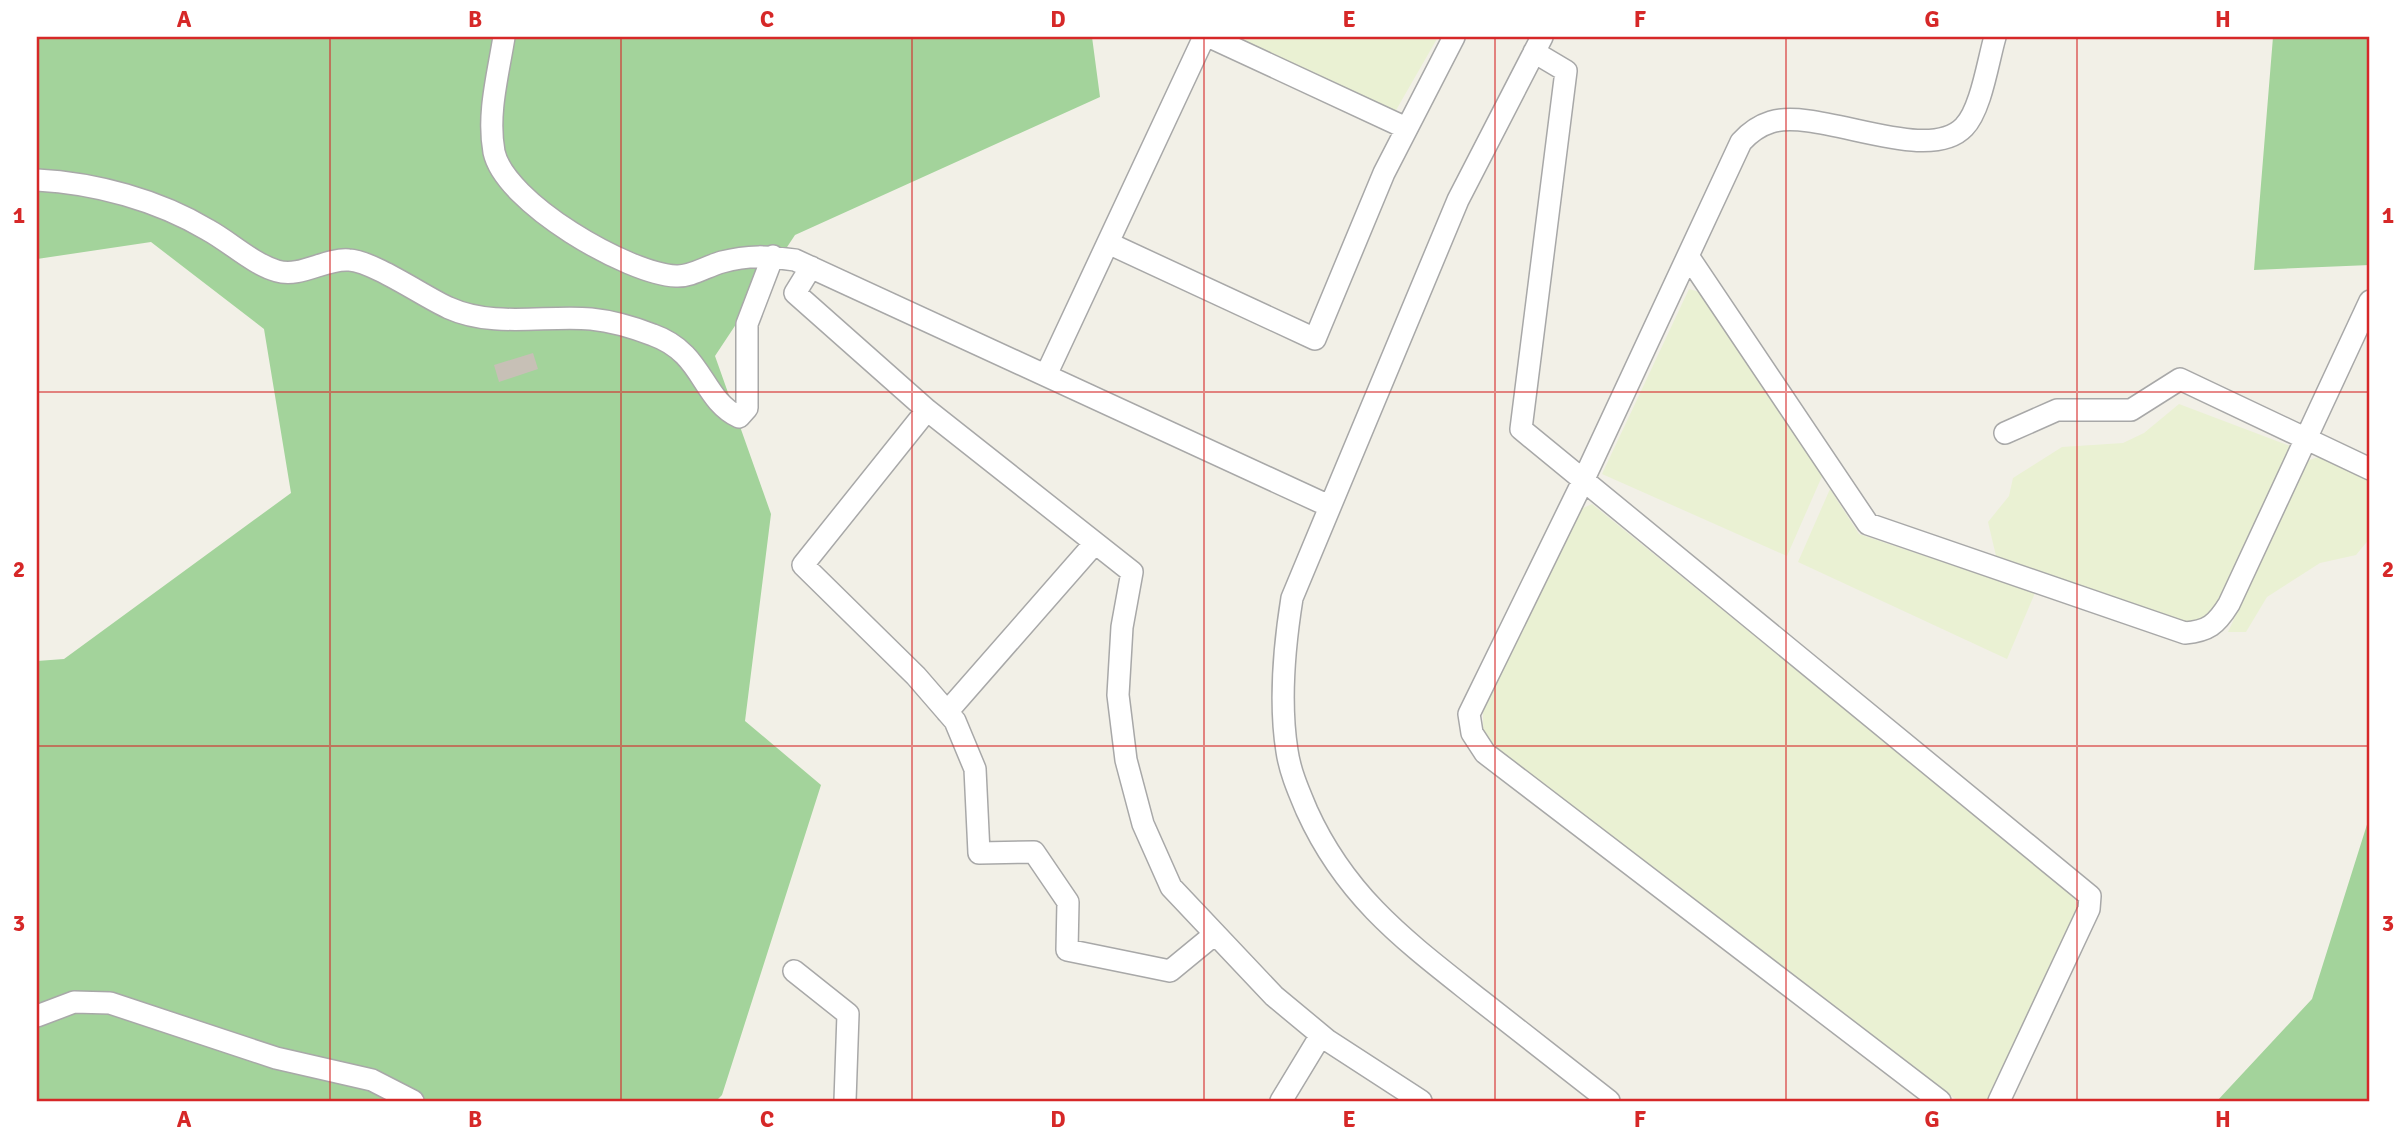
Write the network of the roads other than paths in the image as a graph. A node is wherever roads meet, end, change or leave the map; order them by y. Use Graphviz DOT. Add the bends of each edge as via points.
graph roads {
  1 [pos="504,37"];
  2 [pos="1204,37"];
  3 [pos="1210,37"];
  4 [pos="1454,37"];
  5 [pos="1995,37"];
  6 [pos="1538,45"];
  7 [pos="1406,128"];
  8 [pos="37,180"];
  9 [pos="1108,243"];
  10 [pos="1688,256"];
  11 [pos="773,257"];
  12 [pos="811,267"];
  13 [pos="2370,301"];
  14 [pos="1046,375"];
  15 [pos="927,410"];
  16 [pos="2004,433"];
  17 [pos="2306,439"];
  18 [pos="2370,469"];
  19 [pos="1583,481"];
  20 [pos="1329,506"];
  21 [pos="1095,543"];
  22 [pos="947,712"];
  23 [pos="1215,933"];
  24 [pos="794,971"];
  25 [pos="37,1016"];
  26 [pos="1321,1035"];
  27 [pos="413,1101"];
  28 [pos="845,1101"];
  29 [pos="1281,1101"];
  30 [pos="1421,1101"];
  31 [pos="1609,1101"];
  32 [pos="1940,1101"];
  33 [pos="1999,1101"];
  1 -- 11 [label="street" via="491,118 495,155 513,185 541,213 582,241 663,275 681,276 761,254"];
  2 -- 9 [label="street"];
  3 -- 7 [label="street"];
  4 -- 7 [label="street"];
  5 -- 10 [label="street" via="1973,116 1963,130 1944,138 1916,141 1802,121 1774,120 1754,129 1741,142"];
  6 -- 19 [label="street" via="1566,71 1521,429"];
  6 -- 20 [label="street" via="1458,200"];
  7 -- 9 [label="street" via="1315,339"];
  8 -- 11 [label="street" via="80,183 149,204 206,228 277,271 301,271 351,260 450,309 524,320 593,319 653,335 689,356 727,411 739,417 747,408 747,324"];
  9 -- 14 [label="street"];
  10 -- 17 [label="street" via="1868,524 2185,634 2207,631 2218,622"];
  10 -- 19 [label="street"];
  11 -- 12 [label="street"];
  12 -- 14 [label="street"];
  12 -- 15 [label="street" via="795,293"];
  13 -- 17 [label="street"];
  14 -- 20 [label="street"];
  15 -- 21 [label="street"];
  15 -- 22 [label="street" via="803,565"];
  16 -- 17 [label="street" via="2057,410 2131,410 2180,379"];
  17 -- 18 [label="street"];
  19 -- 32 [label="street" via="1469,714 1472,733 1485,753"];
  19 -- 33 [label="street" via="2090,896 2089,909"];
  20 -- 31 [label="street" via="1292,598 1284,650 1287,752 1298,792 1345,877 1378,916"];
  21 -- 22 [label="street"];
  21 -- 23 [label="street" via="1132,572 1122,627 1118,695 1126,760 1143,824 1171,887"];
  22 -- 23 [label="street" via="975,769 979,853 1034,852 1068,902 1067,950 1170,971"];
  23 -- 26 [label="street" via="1274,996"];
  24 -- 28 [label="street" via="848,1014"];
  25 -- 27 [label="street" via="74,1002 110,1003 276,1058 372,1080"];
  26 -- 29 [label="street"];
  26 -- 30 [label="street"];
}
